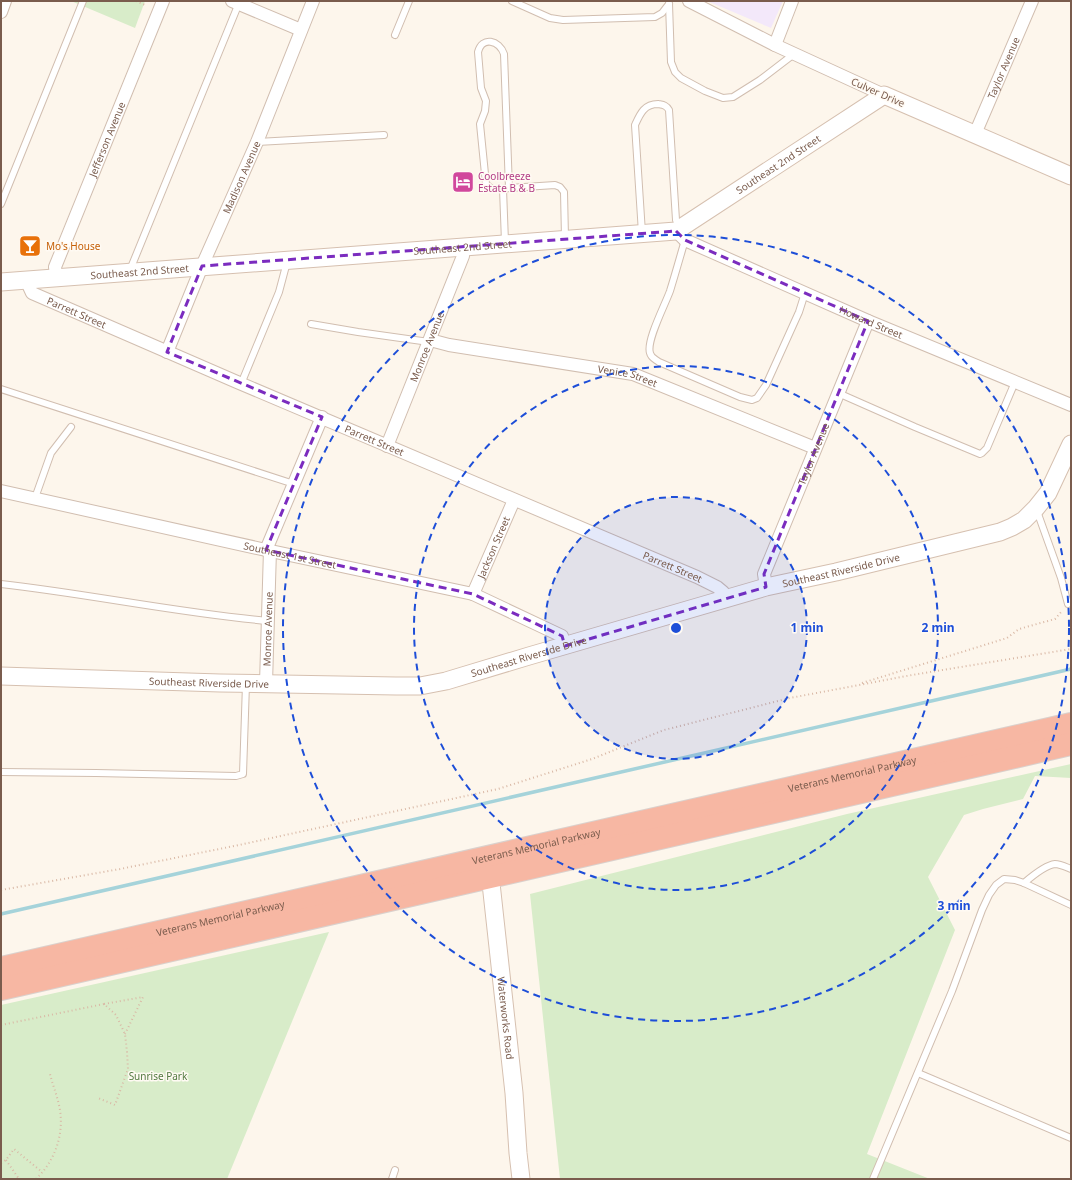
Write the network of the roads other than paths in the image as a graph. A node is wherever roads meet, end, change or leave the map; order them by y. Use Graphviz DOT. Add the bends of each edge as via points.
graph roads {
  1 [pos="5,1"];
  2 [pos="83,1"];
  3 [pos="163,1"];
  4 [pos="313,1"];
  5 [pos="409,1"];
  6 [pos="512,1"];
  7 [pos="689,1"];
  8 [pos="792,1"];
  9 [pos="1032,1"];
  10 [pos="237,2"];
  11 [pos="669,2"];
  12 [pos="1,12"];
  13 [pos="301,30"];
  14 [pos="394,35"];
  15 [pos="775,45"];
  16 [pos="794,54"];
  17 [pos="884,95"];
  18 [pos="975,134"];
  19 [pos="384,135"];
  20 [pos="257,142"];
  21 [pos="1071,176"];
  22 [pos="506,188"];
  23 [pos="1,204"];
  24 [pos="642,233"];
  25 [pos="680,233"];
  26 [pos="565,239"];
  27 [pos="505,244"];
  28 [pos="462,247"];
  29 [pos="287,260"];
  30 [pos="202,266"];
  31 [pos="130,272"];
  32 [pos="56,277"];
  33 [pos="26,280"];
  34 [pos="1,282"];
  35 [pos="806,293"];
  36 [pos="868,321"];
  37 [pos="311,324"];
  38 [pos="430,341"];
  39 [pos="167,352"];
  40 [pos="1016,382"];
  41 [pos="241,384"];
  42 [pos="1,389"];
  43 [pos="838,393"];
  44 [pos="1071,405"];
  45 [pos="322,418"];
  46 [pos="71,427"];
  47 [pos="1071,444"];
  48 [pos="387,446"];
  49 [pos="816,448"];
  50 [pos="294,484"];
  51 [pos="1,491"];
  52 [pos="35,498"];
  53 [pos="514,500"];
  54 [pos="1036,508"];
  55 [pos="268,550"];
  56 [pos="1,584"];
  57 [pos="766,587"];
  58 [pos="473,594"];
  59 [pos="725,599"];
  60 [pos="1068,604"];
  61 [pos="268,621"];
  62 [pos="565,646"];
  63 [pos="1,676"];
  64 [pos="246,683"];
  65 [pos="266,683"];
  66 [pos="1071,724"];
  67 [pos="1071,744"];
  68 [pos="1,772"];
  69 [pos="490,867"];
  70 [pos="1071,869"];
  71 [pos="1024,884"];
  72 [pos="1071,904"];
  73 [pos="1,968"];
  74 [pos="1,989"];
  75 [pos="918,1073"];
  76 [pos="1071,1138"];
  77 [pos="396,1170"];
  78 [pos="392,1179"];
  79 [pos="521,1179"];
  80 [pos="874,1179"];
  1 -- 12 [label="street"];
  2 -- 23 [label="lane"];
  3 -- 32 [label="street, Jefferson Avenue" via="55,267"];
  4 -- 13 [label="street, Madison Avenue"];
  5 -- 14 [label="lane"];
  6 -- 11 [label="lane" via="550,18 563,20 655,16 662,13"];
  7 -- 15 [label="street, Culver Drive"];
  8 -- 15 [label="street"];
  9 -- 18 [label="street, Taylor Avenue"];
  10 -- 13 [label="street"];
  10 -- 31 [label="lane"];
  11 -- 16 [label="lane" via="671,62 675,72 705,91 723,98 733,97"];
  13 -- 20 [label="street, Madison Avenue"];
  15 -- 16 [label="street, Culver Drive"];
  16 -- 17 [label="street, Culver Drive"];
  17 -- 18 [label="street, Culver Drive"];
  17 -- 25 [label="street, Southeast 2nd Street"];
  18 -- 21 [label="street, Culver Drive"];
  19 -- 20 [label="lane"];
  20 -- 30 [label="street, Madison Avenue"];
  22 -- 22 [label="lane" via="504,54 498,44 484,42 478,52 481,88 486,101 480,124 486,184 492,189"];
  22 -- 26 [label="lane" via="555,185 560,187 564,192"];
  22 -- 27 [label="lane"];
  24 -- 25 [label="street, Southeast 2nd Street"];
  24 -- 25 [label="lane" via="635,125 646,106 652,104 666,106 668,110 676,220"];
  24 -- 26 [label="street, Southeast 2nd Street"];
  25 -- 35 [label="street, Howard Street"];
  25 -- 35 [label="lane" via="669,292 649,346 653,358 659,362 740,397 752,400 757,398 766,385"];
  26 -- 27 [label="street, Southeast 2nd Street"];
  27 -- 28 [label="street, Southeast 2nd Street"];
  28 -- 29 [label="street, Southeast 2nd Street"];
  28 -- 38 [label="street, Monroe Avenue" via="463,256"];
  29 -- 30 [label="street, Southeast 2nd Street"];
  29 -- 41 [label="lane" via="279,292"];
  30 -- 31 [label="street, Southeast 2nd Street"];
  30 -- 39 [label="street, Madison Avenue"];
  31 -- 32 [label="street, Southeast 2nd Street"];
  32 -- 33 [label="street, Southeast 2nd Street"];
  33 -- 34 [label="street, Southeast 2nd Street"];
  33 -- 39 [label="street, Parrett Street" via="32,293"];
  35 -- 36 [label="street, Howard Street"];
  36 -- 40 [label="street, Howard Street"];
  36 -- 43 [label="street, Taylor Avenue"];
  37 -- 38 [label="lane"];
  38 -- 48 [label="street, Monroe Avenue"];
  38 -- 49 [label="street, Venice Street" via="633,374"];
  39 -- 41 [label="street, Parrett Street"];
  40 -- 43 [label="lane" via="987,448 980,454"];
  40 -- 44 [label="street, Howard Street"];
  41 -- 45 [label="street, Parrett Street"];
  42 -- 50 [label="lane"];
  43 -- 49 [label="street, Taylor Avenue"];
  45 -- 48 [label="street, Parrett Street"];
  45 -- 50 [label="street, Monroe Avenue"];
  46 -- 52 [label="lane" via="51,453"];
  47 -- 54 [label="street, Southeast Riverside Drive" via="1048,493"];
  48 -- 53 [label="street, Parrett Street"];
  49 -- 57 [label="street, Taylor Avenue" via="764,574"];
  50 -- 55 [label="street, Monroe Avenue"];
  51 -- 52 [label="street, Southeast 1st Street"];
  52 -- 55 [label="street, Southeast 1st Street"];
  53 -- 58 [label="street, Jackson Street"];
  53 -- 59 [label="street, Parrett Street" via="697,577 717,587 723,592"];
  54 -- 57 [label="street, Southeast Riverside Drive" via="1024,520 1000,532"];
  54 -- 60 [label="lane"];
  55 -- 58 [label="street, Southeast 1st Street"];
  55 -- 61 [label="street, Monroe Avenue"];
  56 -- 61 [label="lane"];
  57 -- 59 [label="street, Southeast Riverside Drive"];
  58 -- 62 [label="street, Southeast 1st Street" via="562,636"];
  59 -- 62 [label="street, Southeast Riverside Drive"];
  61 -- 65 [label="street, Monroe Avenue"];
  62 -- 65 [label="street, Southeast Riverside Drive" via="446,681 420,686"];
  63 -- 64 [label="street, Southeast Riverside Drive"];
  64 -- 65 [label="street, Southeast Riverside Drive"];
  64 -- 68 [label="lane" via="243,774 236,776"];
  66 -- 69 [label="highway, Veterans Memorial Parkway"];
  67 -- 69 [label="highway, Veterans Memorial Parkway"];
  69 -- 73 [label="highway, Veterans Memorial Parkway"];
  69 -- 74 [label="highway, Veterans Memorial Parkway"];
  69 -- 79 [label="street, Waterworks Road"];
  70 -- 71 [label="lane" via="1054,864 1036,873"];
  71 -- 72 [label="lane"];
  71 -- 75 [label="lane" via="1004,879 989,895"];
  75 -- 76 [label="lane"];
  75 -- 80 [label="lane"];
  77 -- 78 [label="lane"];
}
